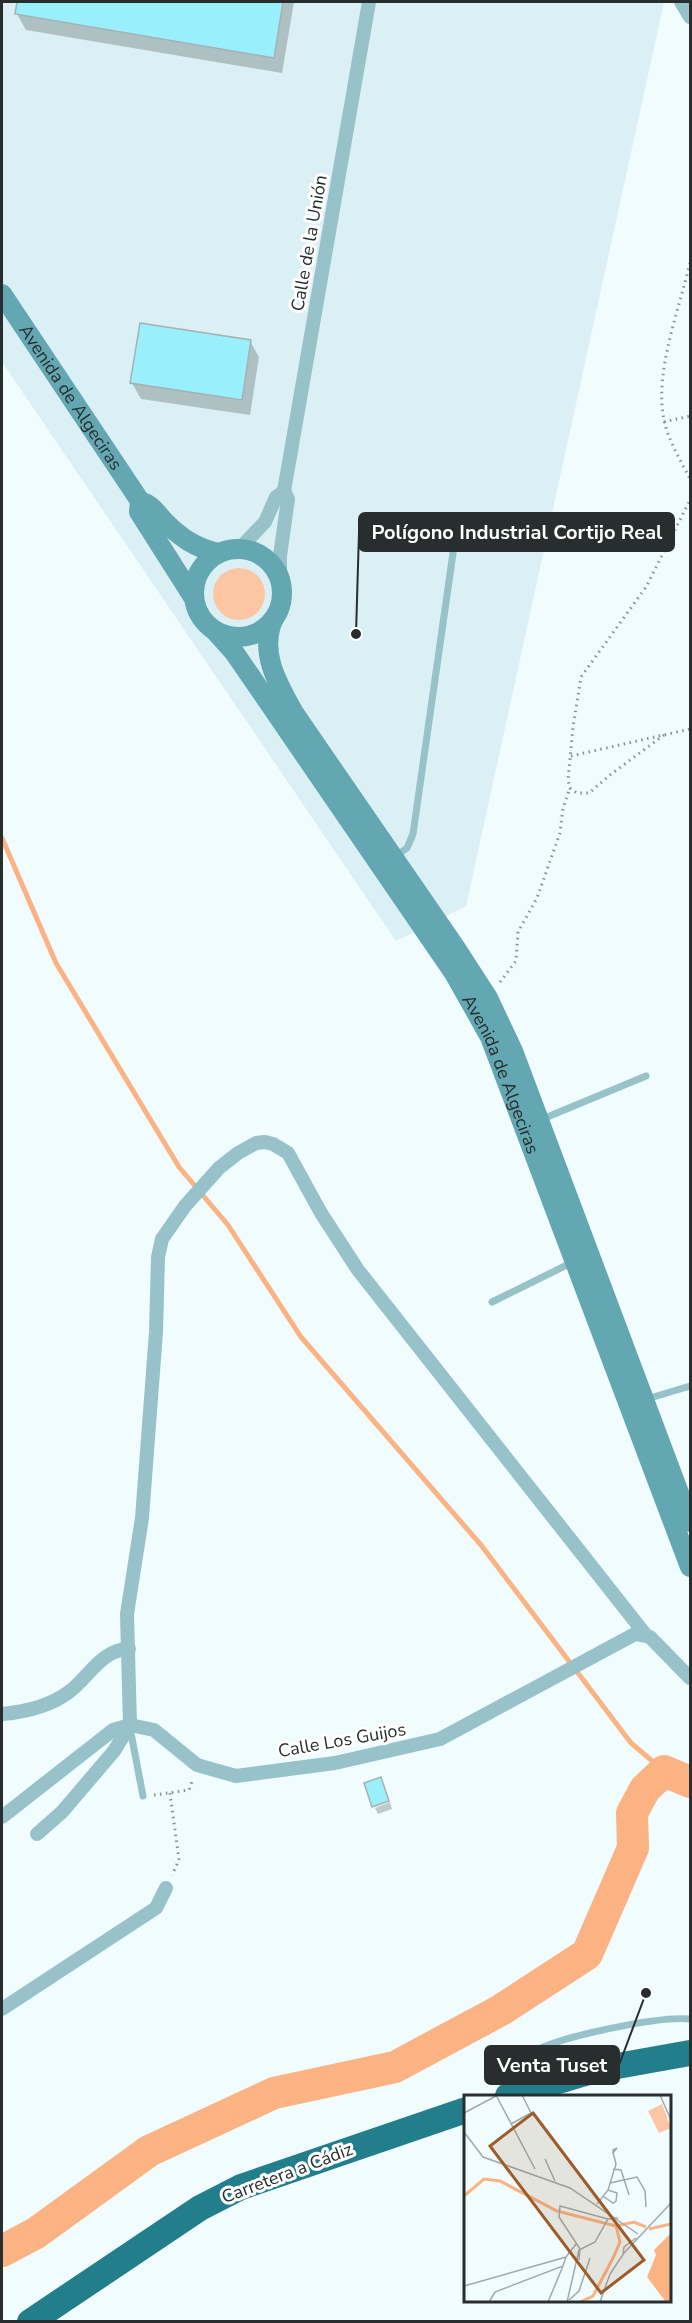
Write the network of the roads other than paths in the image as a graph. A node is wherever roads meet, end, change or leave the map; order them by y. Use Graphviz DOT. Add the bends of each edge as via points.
graph roads {
  1 [pos="369,2"];
  2 [pos="681,2"];
  3 [pos="690,17"];
  4 [pos="2,294"];
  5 [pos="284,491"];
  6 [pos="140,501"];
  7 [pos="239,549"];
  8 [pos="453,553"];
  9 [pos="218,554"];
  10 [pos="280,579"];
  11 [pos="194,597"];
  12 [pos="273,620"];
  13 [pos="216,632"];
  14 [pos="394,857"];
  15 [pos="646,1076"];
  16 [pos="540,1120"];
  17 [pos="574,1262"];
  18 [pos="492,1302"];
  19 [pos="690,1386"];
  20 [pos="644,1400"];
  21 [pos="690,1522"];
  22 [pos="690,1567"];
  23 [pos="645,1634"];
  24 [pos="129,1649"];
  25 [pos="690,1678"];
  26 [pos="2,1714"];
  27 [pos="130,1725"];
  28 [pos="144,1796"];
  29 [pos="2,1817"];
  30 [pos="37,1834"];
  31 [pos="166,1888"];
  32 [pos="2,2009"];
  33 [pos="690,2019"];
  34 [pos="690,2053"];
  35 [pos="690,2067"];
  36 [pos="509,2095"];
  37 [pos="512,2095"];
  38 [pos="560,2095"];
  39 [pos="464,2110"];
  40 [pos="464,2126"];
  41 [pos="30,2322"];
  42 [pos="55,2322"];
  1 -- 5 [label="street, Calle de la Unión"];
  2 -- 3 [label="street"];
  4 -- 6 [label="street, Avenida de Algeciras"];
  5 -- 7 [label="street, Calle de la Unión" via="276,497 265,522"];
  5 -- 10 [label="street, Calle de la Unión" via="288,500"];
  6 -- 9 [label="street, Avenida de Algeciras" via="150,504 192,544"];
  6 -- 11 [label="street, Avenida de Algeciras" via="139,512"];
  7 -- 9 [label="street"];
  7 -- 10 [label="street" via="260,555"];
  8 -- 14 [label="lane" via="413,834 407,848"];
  9 -- 11 [label="street" via="202,567"];
  10 -- 12 [label="street" via="282,600"];
  11 -- 13 [label="street" via="200,617"];
  12 -- 13 [label="street" via="247,637"];
  12 -- 14 [label="street, Avenida de Algeciras" via="268,652 284,695"];
  13 -- 17 [label="street, Avenida de Algeciras" via="234,652 468,997 489,1037"];
  14 -- 16 [label="street, Avenida de Algeciras" via="488,998"];
  15 -- 16 [label="lane"];
  16 -- 20 [label="street, Avenida de Algeciras"];
  17 -- 18 [label="lane"];
  17 -- 22 [label="street, Avenida de Algeciras"];
  19 -- 20 [label="lane"];
  20 -- 21 [label="street, Avenida de Algeciras"];
  23 -- 24 [label="street" via="358,1270 288,1153 273,1143 256,1143 206,1179 162,1239 142,1518 128,1614"];
  23 -- 25 [label="street"];
  23 -- 27 [label="street, Calle Los Guijos" via="635,1634 440,1740 335,1762 236,1776 197,1766 154,1730"];
  24 -- 26 [label="street" via="117,1649 106,1656 69,1691 50,1703"];
  24 -- 27 [label="street"];
  27 -- 28 [label="lane"];
  27 -- 29 [label="street" via="113,1730"];
  27 -- 30 [label="street" via="114,1751 62,1812"];
  31 -- 32 [label="street" via="156,1908"];
  33 -- 36 [label="lane" via="634,2024 532,2052 510,2080"];
  34 -- 37 [label="highway" via="595,2070"];
  35 -- 38 [label="highway"];
  39 -- 41 [label="highway, Carretera a Cádiz" via="241,2187 200,2208"];
  40 -- 42 [label="highway, Carretera a Cádiz" via="241,2201"];
}
